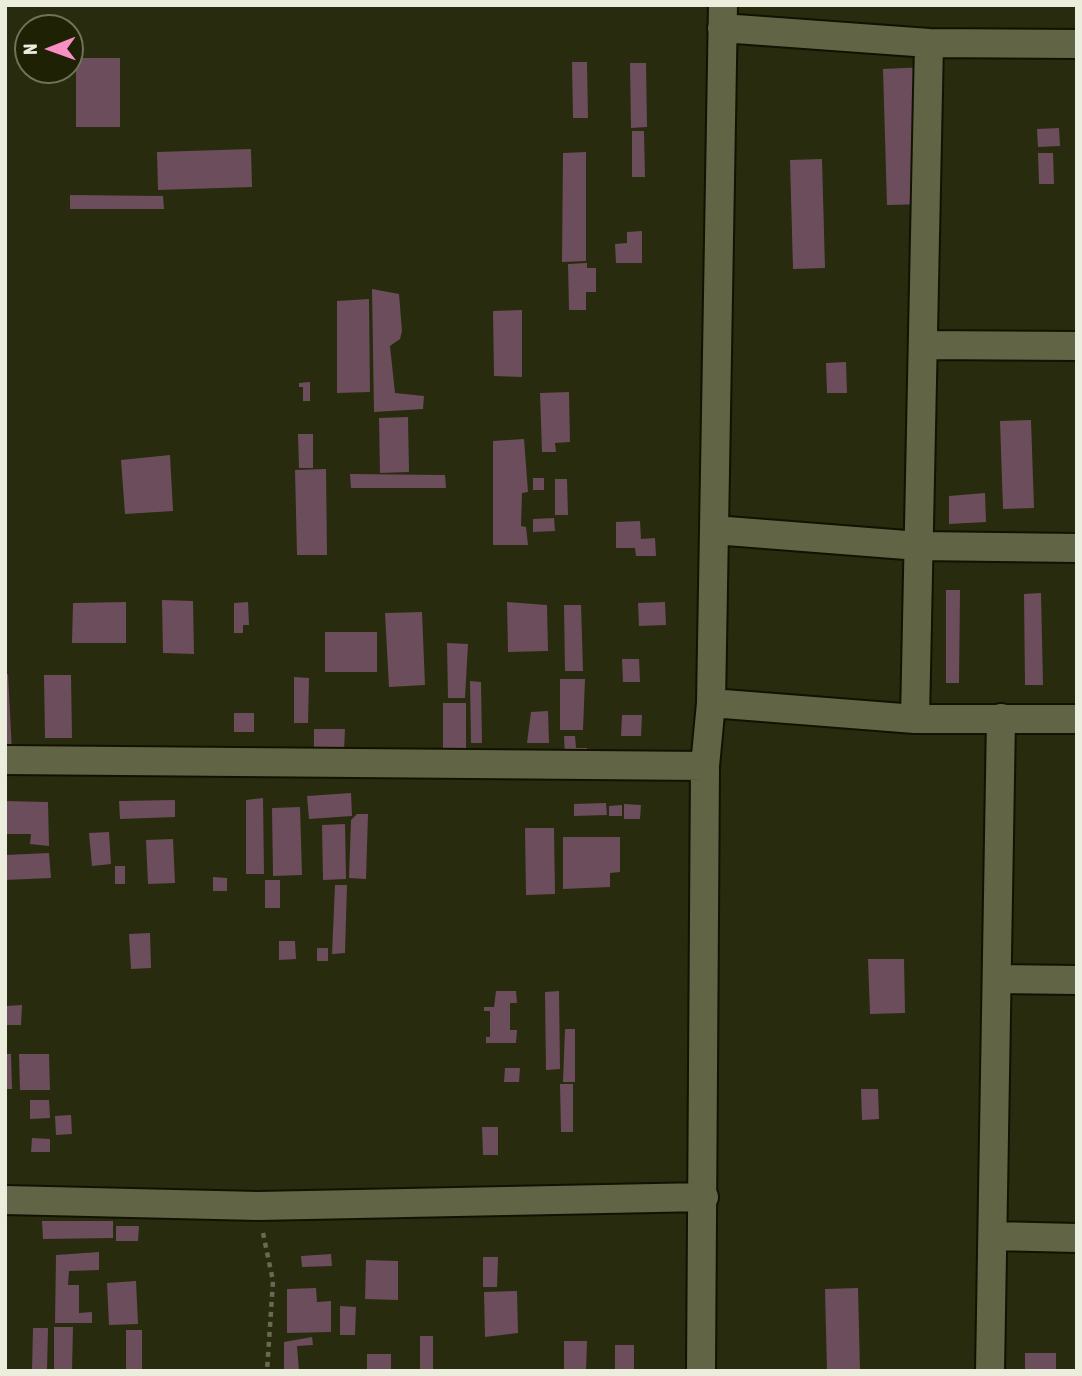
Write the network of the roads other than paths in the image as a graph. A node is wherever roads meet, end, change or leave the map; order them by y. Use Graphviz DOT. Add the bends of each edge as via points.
graph roads {
  1 [pos="723,17"];
  2 [pos="929,43"];
  3 [pos="1077,44"];
  4 [pos="923,345"];
  5 [pos="1077,346"];
  6 [pos="714,530"];
  7 [pos="919,546"];
  8 [pos="1077,548"];
  9 [pos="711,704"];
  10 [pos="1001,718"];
  11 [pos="915,719"];
  12 [pos="1077,719"];
  13 [pos="5,760"];
  14 [pos="705,766"];
  15 [pos="997,979"];
  16 [pos="1077,980"];
  17 [pos="704,1196"];
  18 [pos="5,1200"];
  19 [pos="993,1236"];
  20 [pos="1077,1238"];
  21 [pos="701,1371"];
  22 [pos="990,1371"];
  1 -- 2 [label="street"];
  1 -- 6 [label="street"];
  2 -- 3 [label="street"];
  2 -- 4 [label="street"];
  4 -- 5 [label="street"];
  4 -- 7 [label="street"];
  6 -- 7 [label="street"];
  6 -- 9 [label="street"];
  7 -- 8 [label="street"];
  7 -- 11 [label="street"];
  9 -- 11 [label="street"];
  9 -- 14 [label="street"];
  10 -- 11 [label="street"];
  10 -- 12 [label="street"];
  10 -- 15 [label="street"];
  13 -- 14 [label="street"];
  14 -- 17 [label="street"];
  15 -- 16 [label="street"];
  15 -- 19 [label="street"];
  17 -- 18 [label="street" via="258,1206"];
  17 -- 21 [label="street"];
  19 -- 20 [label="street"];
  19 -- 22 [label="street"];
}
